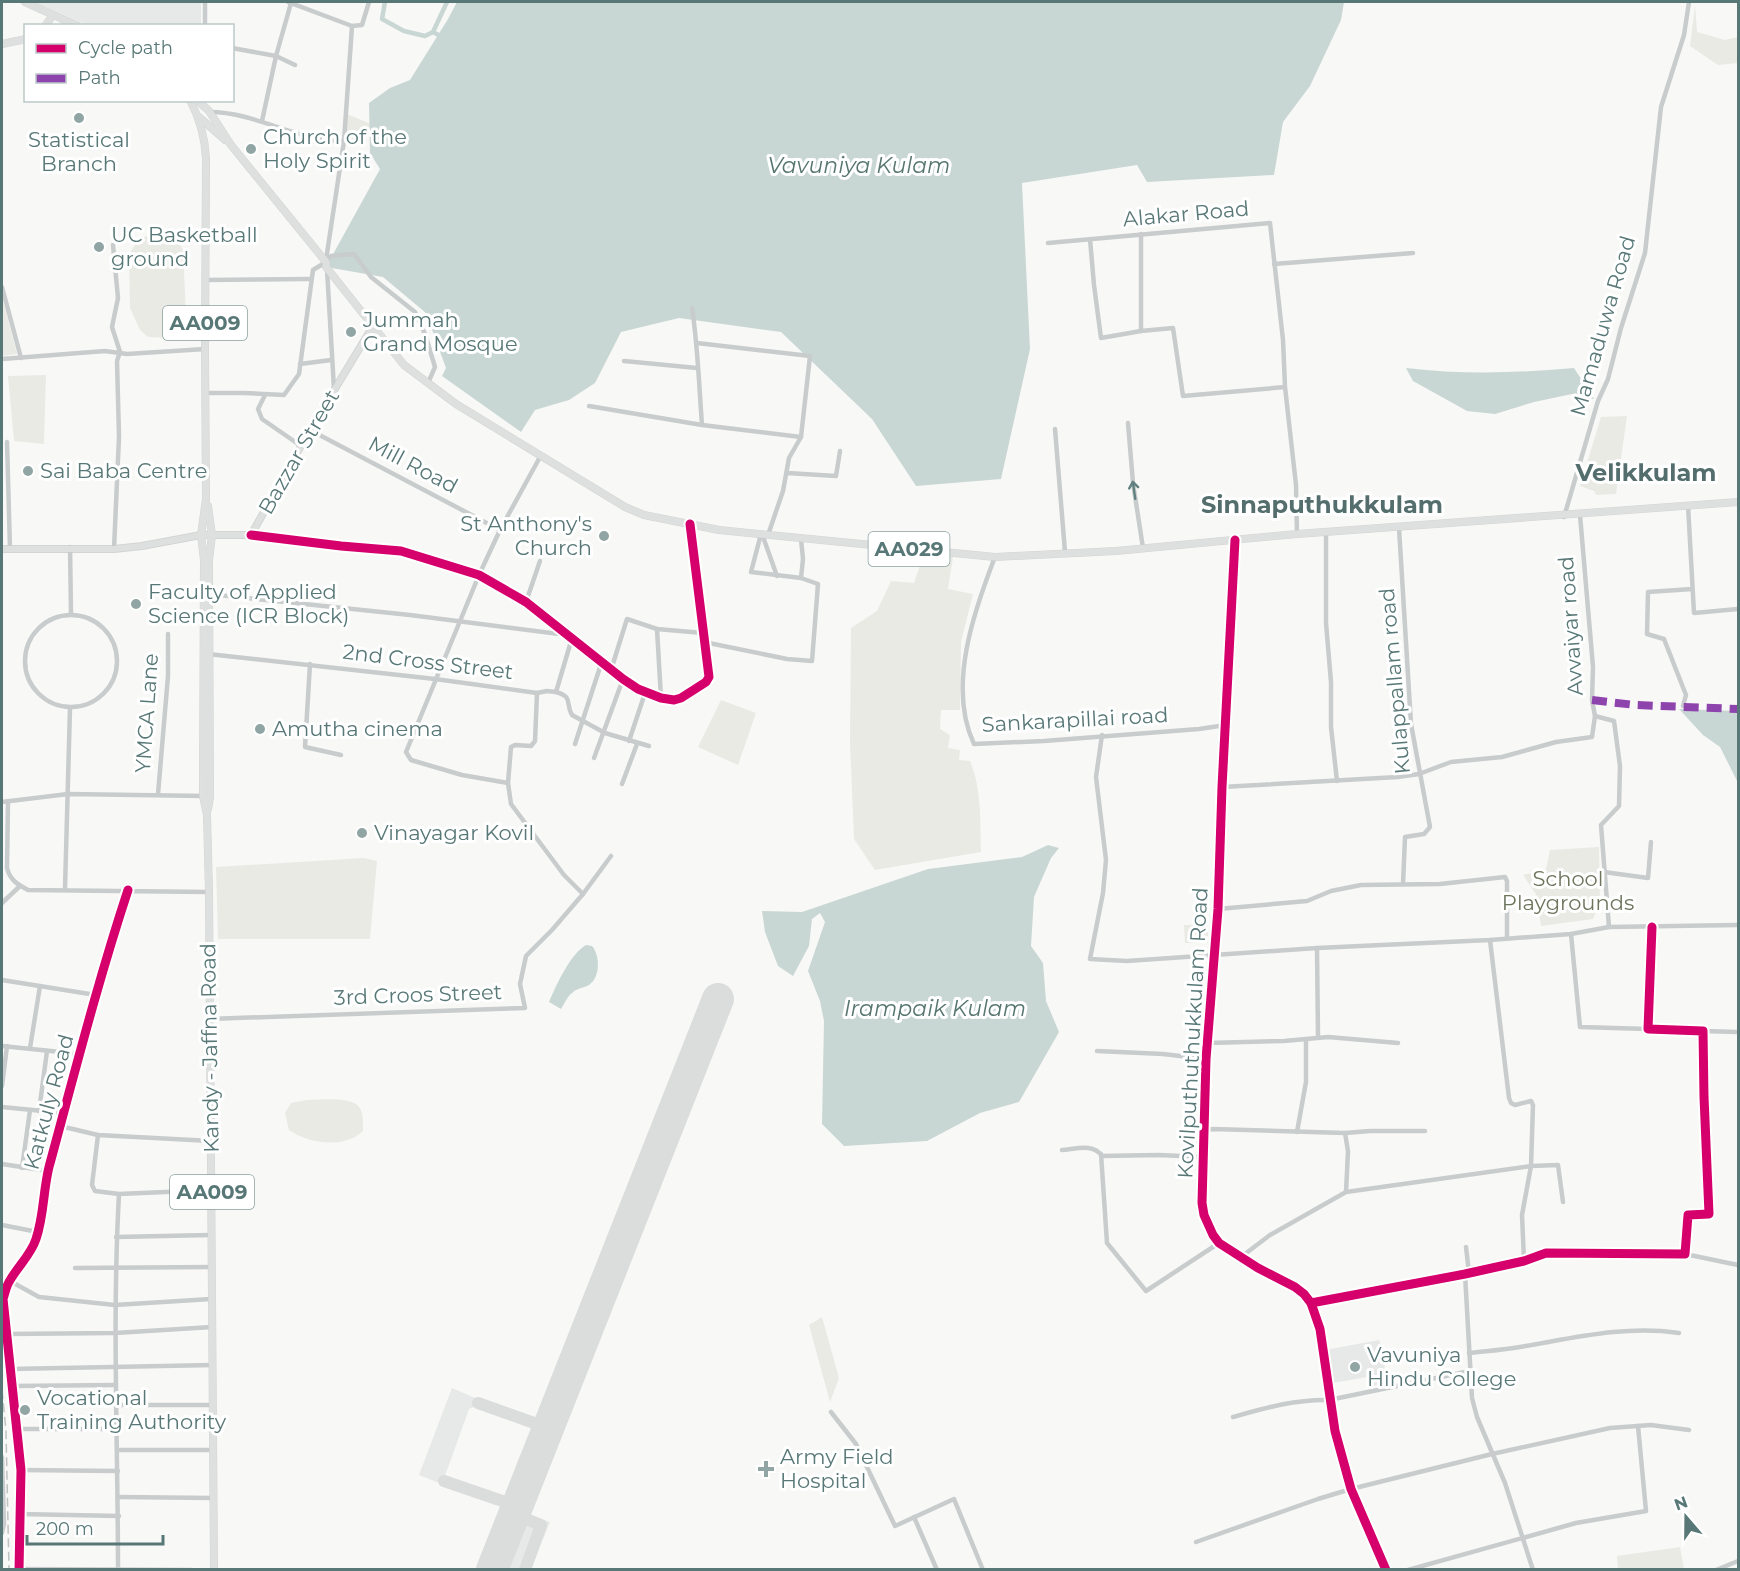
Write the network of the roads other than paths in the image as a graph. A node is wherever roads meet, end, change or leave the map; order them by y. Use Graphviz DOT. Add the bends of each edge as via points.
graph roads {
  1 [pos="25,2"];
  2 [pos="205,2"];
  3 [pos="289,2"];
  4 [pos="369,2"];
  5 [pos="1689,2"];
  6 [pos="53,15"];
  7 [pos="64,23"];
  8 [pos="46,24"];
  9 [pos="206,24"];
  10 [pos="352,26"];
  11 [pos="24,39"];
  12 [pos="2,44"];
  13 [pos="234,48"];
  14 [pos="276,56"];
  15 [pos="295,65"];
  16 [pos="191,102"];
  17 [pos="203,102"];
  18 [pos="209,111"];
  19 [pos="199,116"];
  20 [pos="262,121"];
  21 [pos="209,125"];
  22 [pos="218,134"];
  23 [pos="344,141"];
  24 [pos="206,144"];
  25 [pos="231,145"];
  26 [pos="1141,234"];
  27 [pos="1090,239"];
  28 [pos="1048,243"];
  29 [pos="113,245"];
  30 [pos="1413,253"];
  31 [pos="1274,264"];
  32 [pos="326,265"];
  33 [pos="310,279"];
  34 [pos="205,280"];
  35 [pos="2,287"];
  36 [pos="692,308"];
  37 [pos="373,326"];
  38 [pos="1142,331"];
  39 [pos="697,343"];
  40 [pos="205,349"];
  41 [pos="120,352"];
  42 [pos="21,358"];
  43 [pos="2,359"];
  44 [pos="331,360"];
  45 [pos="624,361"];
  46 [pos="300,364"];
  47 [pos="697,368"];
  48 [pos="428,383"];
  49 [pos="1285,387"];
  50 [pos="334,389"];
  51 [pos="206,393"];
  52 [pos="265,395"];
  53 [pos="589,406"];
  54 [pos="1128,423"];
  55 [pos="702,425"];
  56 [pos="1055,429"];
  57 [pos="310,430"];
  58 [pos="801,437"];
  59 [pos="7,442"];
  60 [pos="301,446"];
  61 [pos="840,451"];
  62 [pos="540,457"];
  63 [pos="787,473"];
  64 [pos="206,499"];
  65 [pos="1738,502"];
  66 [pos="1688,505"];
  67 [pos="1580,515"];
  68 [pos="1564,517"];
  69 [pos="690,524"];
  70 [pos="1399,528"];
  71 [pos="500,530"];
  72 [pos="1297,534"];
  73 [pos="1326,534"];
  74 [pos="201,535"];
  75 [pos="212,535"];
  76 [pos="251,535"];
  77 [pos="764,535"];
  78 [pos="801,539"];
  79 [pos="1235,540"];
  80 [pos="70,547"];
  81 [pos="10,548"];
  82 [pos="1143,548"];
  83 [pos="2,549"];
  84 [pos="114,549"];
  85 [pos="1065,552"];
  86 [pos="995,557"];
  87 [pos="540,561"];
  88 [pos="479,575"];
  89 [pos="777,576"];
  90 [pos="801,578"];
  91 [pos="1692,589"];
  92 [pos="206,593"];
  93 [pos="526,602"];
  94 [pos="1738,609"];
  95 [pos="71,614"];
  96 [pos="459,622"];
  97 [pos="657,628"];
  98 [pos="703,633"];
  99 [pos="168,634"];
  100 [pos="571,637"];
  101 [pos="704,642"];
  102 [pos="206,654"];
  103 [pos="602,662"];
  104 [pos="310,664"];
  105 [pos="612,670"];
  106 [pos="435,679"];
  107 [pos="623,679"];
  108 [pos="537,693"];
  109 [pos="556,693"];
  110 [pos="645,693"];
  111 [pos="661,698"];
  112 [pos="1683,706"];
  113 [pos="70,708"];
  114 [pos="1595,716"];
  115 [pos="582,721"];
  116 [pos="1226,724"];
  117 [pos="605,733"];
  118 [pos="1102,735"];
  119 [pos="628,741"];
  120 [pos="575,744"];
  121 [pos="637,744"];
  122 [pos="649,746"];
  123 [pos="341,755"];
  124 [pos="594,758"];
  125 [pos="1419,774"];
  126 [pos="1337,781"];
  127 [pos="508,783"];
  128 [pos="622,784"];
  129 [pos="1222,787"];
  130 [pos="68,794"];
  131 [pos="158,794"];
  132 [pos="207,796"];
  133 [pos="8,801"];
  134 [pos="2,802"];
  135 [pos="1651,842"];
  136 [pos="611,856"];
  137 [pos="1604,872"];
  138 [pos="1403,884"];
  139 [pos="21,886"];
  140 [pos="66,889"];
  141 [pos="128,890"];
  142 [pos="209,892"];
  143 [pos="583,894"];
  144 [pos="2,903"];
  145 [pos="1218,909"];
  146 [pos="1738,925"];
  147 [pos="1609,927"];
  148 [pos="1652,927"];
  149 [pos="1571,934"];
  150 [pos="1507,938"];
  151 [pos="1490,940"];
  152 [pos="1317,948"];
  153 [pos="1215,955"];
  154 [pos="2,980"];
  155 [pos="40,986"];
  156 [pos="96,995"];
  157 [pos="209,1019"];
  158 [pos="1648,1029"];
  159 [pos="1703,1031"];
  160 [pos="1738,1032"];
  161 [pos="1318,1037"];
  162 [pos="1306,1039"];
  163 [pos="1398,1042"];
  164 [pos="1208,1043"];
  165 [pos="4,1046"];
  166 [pos="30,1048"];
  167 [pos="47,1051"];
  168 [pos="1097,1051"];
  169 [pos="80,1054"];
  170 [pos="1206,1059"];
  171 [pos="2,1086"];
  172 [pos="2,1107"];
  173 [pos="30,1110"];
  174 [pos="39,1111"];
  175 [pos="63,1113"];
  176 [pos="60,1126"];
  177 [pos="1203,1131"];
  178 [pos="1425,1131"];
  179 [pos="1297,1132"];
  180 [pos="1345,1133"];
  181 [pos="98,1135"];
  182 [pos="212,1141"];
  183 [pos="1062,1150"];
  184 [pos="1101,1154"];
  185 [pos="1202,1156"];
  186 [pos="2,1164"];
  187 [pos="1531,1166"];
  188 [pos="22,1168"];
  189 [pos="48,1172"];
  190 [pos="212,1190"];
  191 [pos="1346,1192"];
  192 [pos="119,1194"];
  193 [pos="1563,1202"];
  194 [pos="2,1225"];
  195 [pos="39,1232"];
  196 [pos="212,1235"];
  197 [pos="116,1237"];
  198 [pos="1219,1243"];
  199 [pos="1466,1246"];
  200 [pos="1685,1254"];
  201 [pos="1241,1257"];
  202 [pos="1524,1261"];
  203 [pos="1738,1265"];
  204 [pos="211,1267"];
  205 [pos="75,1268"];
  206 [pos="116,1269"];
  207 [pos="1467,1273"];
  208 [pos="9,1281"];
  209 [pos="211,1299"];
  210 [pos="1311,1303"];
  211 [pos="115,1305"];
  212 [pos="212,1328"];
  213 [pos="115,1333"];
  214 [pos="1679,1333"];
  215 [pos="6,1334"];
  216 [pos="1469,1353"];
  217 [pos="115,1365"];
  218 [pos="213,1365"];
  219 [pos="10,1368"];
  220 [pos="1470,1371"];
  221 [pos="116,1385"];
  222 [pos="12,1386"];
  223 [pos="1329,1400"];
  224 [pos="116,1405"];
  225 [pos="214,1405"];
  226 [pos="831,1412"];
  227 [pos="1233,1417"];
  228 [pos="1638,1426"];
  229 [pos="18,1429"];
  230 [pos="116,1429"];
  231 [pos="1689,1430"];
  232 [pos="117,1450"];
  233 [pos="213,1450"];
  234 [pos="1492,1454"];
  235 [pos="2,1457"];
  236 [pos="21,1470"];
  237 [pos="118,1471"];
  238 [pos="1351,1489"];
  239 [pos="117,1497"];
  240 [pos="212,1498"];
  241 [pos="19,1514"];
  242 [pos="119,1516"];
  243 [pos="914,1517"];
  244 [pos="19,1528"];
  245 [pos="3,1531"];
  246 [pos="1524,1539"];
  247 [pos="1196,1542"];
  248 [pos="1738,1561"];
  249 [pos="19,1569"];
  250 [pos="118,1569"];
  251 [pos="192,1569"];
  252 [pos="214,1569"];
  253 [pos="937,1569"];
  254 [pos="981,1569"];
  255 [pos="1386,1569"];
  256 [pos="1408,1569"];
  257 [pos="1533,1569"];
  258 [pos="1716,1569"];
  1 -- 6 [label="highway"];
  2 -- 9 [label="street"];
  3 -- 10 [label="street"];
  3 -- 14 [label="street"];
  4 -- 10 [label="street" via="362,25"];
  5 -- 68 [label="street, Mamaduwa Road" via="1684,35 1661,107 1645,253"];
  6 -- 7 [label="highway"];
  6 -- 8 [label="highway"];
  10 -- 23 [label="street"];
  11 -- 12 [label="highway"];
  13 -- 14 [label="street"];
  14 -- 15 [label="street"];
  14 -- 20 [label="street"];
  16 -- 19 [label="highway, AA009"];
  17 -- 18 [label="highway"];
  17 -- 19 [label="highway"];
  18 -- 20 [label="street"];
  18 -- 21 [label="highway, Kandy - Jaffna Road / AA009"];
  18 -- 25 [label="highway, AA029"];
  19 -- 21 [label="highway, AA029"];
  19 -- 24 [label="highway, Kandy - Jaffna Road / AA009"];
  20 -- 23 [label="street" via="328,141"];
  21 -- 22 [label="highway, AA029"];
  21 -- 24 [label="highway, Kandy - Jaffna Road / AA009"];
  22 -- 24 [label="highway"];
  22 -- 25 [label="highway, AA029"];
  23 -- 32 [label="street"];
  24 -- 34 [label="highway, Kandy - Jaffna Road / AA009"];
  25 -- 32 [label="highway, AA029"];
  26 -- 27 [label="street, Alakar Road"];
  26 -- 31 [label="street, Alakar Road" via="1270,223"];
  26 -- 38 [label="street"];
  27 -- 28 [label="street, Alakar Road"];
  27 -- 38 [label="street" via="1101,338"];
  29 -- 41 [label="street" via="118,298 112,327"];
  30 -- 31 [label="street"];
  31 -- 49 [label="street, Alakar Road"];
  32 -- 33 [label="street" via="313,270"];
  32 -- 37 [label="highway, AA029"];
  32 -- 44 [label="street"];
  32 -- 48 [label="street" via="331,256 354,254 371,277 415,312 435,367"];
  33 -- 34 [label="street"];
  33 -- 46 [label="street"];
  34 -- 40 [label="highway, Kandy - Jaffna Road / AA009"];
  35 -- 42 [label="street"];
  36 -- 39 [label="street"];
  37 -- 48 [label="highway, AA029" via="404,364"];
  37 -- 50 [label="main road, Bazzar Street"];
  38 -- 49 [label="street" via="1173,328 1183,396"];
  39 -- 47 [label="street"];
  39 -- 58 [label="street" via="810,356"];
  40 -- 41 [label="street"];
  40 -- 51 [label="highway, Kandy - Jaffna Road / AA009"];
  41 -- 42 [label="street"];
  41 -- 84 [label="street"];
  42 -- 43 [label="street"];
  44 -- 46 [label="street"];
  44 -- 50 [label="street"];
  45 -- 47 [label="street"];
  46 -- 52 [label="street" via="299,374 284,395"];
  47 -- 55 [label="street"];
  48 -- 62 [label="highway, AA029"];
  49 -- 72 [label="street, Alakar Road"];
  50 -- 57 [label="main road, Bazzar Street"];
  51 -- 52 [label="street"];
  51 -- 64 [label="highway, Kandy - Jaffna Road / AA009"];
  52 -- 60 [label="street" via="258,409 262,419"];
  53 -- 55 [label="street"];
  82 -- 54 [label="street, one-way"];
  55 -- 58 [label="street"];
  56 -- 85 [label="street"];
  57 -- 60 [label="main road, Bazzar Street"];
  57 -- 71 [label="street, Mill Road"];
  58 -- 63 [label="street" via="789,458"];
  59 -- 81 [label="street"];
  60 -- 76 [label="main road, Bazzar Street"];
  61 -- 63 [label="street" via="836,476"];
  62 -- 69 [label="highway, AA029" via="625,507"];
  62 -- 71 [label="street"];
  63 -- 77 [label="street"];
  64 -- 74 [label="highway, Kandy - Jaffna Road / AA009"];
  64 -- 75 [label="highway, Kandy - Jaffna Road / AA009"];
  65 -- 66 [label="highway, AA029"];
  66 -- 67 [label="highway, AA029"];
  66 -- 91 [label="street"];
  67 -- 68 [label="highway, AA029"];
  67 -- 114 [label="street, Avvaiyar road"];
  68 -- 70 [label="highway, AA029"];
  69 -- 77 [label="highway, AA029"];
  69 -- 98 [label="street"];
  70 -- 73 [label="highway, AA029"];
  70 -- 125 [label="street, Kulappallam road" via="1411,724"];
  71 -- 88 [label="street"];
  72 -- 73 [label="highway, AA029"];
  72 -- 79 [label="highway, AA029"];
  73 -- 126 [label="street" via="1326,623"];
  74 -- 75 [label="main road, Bazzar Street"];
  74 -- 84 [label="main road, Bazzar Street"];
  74 -- 92 [label="highway, Kandy - Jaffna Road / AA009"];
  75 -- 76 [label="main road, Bazzar Street"];
  75 -- 92 [label="highway, Kandy - Jaffna Road / AA009"];
  76 -- 88 [label="street" via="400,551"];
  77 -- 78 [label="highway, AA029"];
  77 -- 89 [label="street"];
  77 -- 89 [label="street" via="751,572"];
  78 -- 86 [label="highway, AA029"];
  78 -- 90 [label="street"];
  79 -- 82 [label="highway, AA029"];
  79 -- 116 [label="street, Kovilputhuthukkulam Road"];
  80 -- 81 [label="main road, Bazzar Street"];
  80 -- 84 [label="main road, Bazzar Street"];
  80 -- 95 [label="street"];
  81 -- 83 [label="main road, Bazzar Street"];
  82 -- 85 [label="highway, AA029"];
  85 -- 86 [label="highway, AA029"];
  86 -- 118 [label="street, Sankarapillai road" via="978,599 964,664 966,723 974,744"];
  87 -- 93 [label="street"];
  88 -- 93 [label="street"];
  88 -- 96 [label="street"];
  89 -- 90 [label="street"];
  90 -- 101 [label="street" via="818,584 811,661 787,660"];
  91 -- 94 [label="street" via="1694,613"];
  91 -- 112 [label="street" via="1648,592 1647,634 1664,639 1686,695"];
  92 -- 96 [label="street"];
  92 -- 102 [label="highway, Kandy - Jaffna Road / AA009"];
  93 -- 100 [label="street"];
  95 -- 113 [label="street" via="41,625 25,653 30,684 54,705"];
  95 -- 113 [label="street" via="99,623 116,647 118,661 115,676 98,699"];
  96 -- 100 [label="street"];
  96 -- 106 [label="street"];
  97 -- 98 [label="street"];
  97 -- 105 [label="street" via="627,619"];
  97 -- 111 [label="street"];
  98 -- 101 [label="street"];
  99 -- 131 [label="street, YMCA Lane"];
  100 -- 103 [label="street"];
  100 -- 109 [label="street"];
  101 -- 111 [label="street" via="708,680 681,698"];
  102 -- 104 [label="street, 2nd Cross Street"];
  102 -- 132 [label="highway, Kandy - Jaffna Road / AA009"];
  103 -- 105 [label="street"];
  103 -- 115 [label="street"];
  104 -- 106 [label="street, 2nd Cross Street"];
  104 -- 123 [label="street" via="305,747"];
  105 -- 107 [label="street"];
  106 -- 108 [label="street, 2nd Cross Street"];
  106 -- 127 [label="street" via="406,750 409,759 462,775"];
  107 -- 110 [label="street"];
  107 -- 117 [label="street"];
  108 -- 109 [label="street"];
  108 -- 127 [label="street, 2nd Cross Street" via="535,741 531,746 511,747"];
  109 -- 115 [label="street" via="567,698 570,712"];
  110 -- 111 [label="street"];
  110 -- 119 [label="street"];
  113 -- 130 [label="street"];
  114 -- 125 [label="street" via="1592,737 1502,757 1450,762"];
  114 -- 137 [label="street, Avvaiyar road" via="1614,720 1620,766 1619,806 1601,825"];
  115 -- 117 [label="street"];
  115 -- 120 [label="street"];
  116 -- 118 [label="street, Sankarapillai road"];
  116 -- 129 [label="street, Kovilputhuthukkulam Road"];
  117 -- 119 [label="street"];
  117 -- 124 [label="street"];
  118 -- 153 [label="street" via="1096,777 1106,860 1090,959 1127,961"];
  119 -- 121 [label="street"];
  121 -- 122 [label="street"];
  121 -- 128 [label="street"];
  125 -- 126 [label="street"];
  125 -- 138 [label="street, Kulappallam road" via="1430,827 1424,834 1405,837"];
  126 -- 129 [label="street"];
  127 -- 143 [label="street" via="511,804"];
  129 -- 145 [label="street, Kovilputhuthukkulam Road"];
  130 -- 131 [label="street"];
  130 -- 133 [label="street"];
  130 -- 140 [label="street"];
  131 -- 132 [label="street"];
  132 -- 142 [label="highway, Kandy - Jaffna Road / AA009"];
  133 -- 134 [label="street"];
  133 -- 139 [label="street" via="7,868"];
  135 -- 137 [label="street" via="1648,878"];
  136 -- 143 [label="street"];
  137 -- 147 [label="street, Avvaiyar road"];
  138 -- 145 [label="street" via="1361,885 1307,901"];
  138 -- 150 [label="street" via="1505,877"];
  139 -- 140 [label="street"];
  139 -- 144 [label="street"];
  140 -- 141 [label="street"];
  141 -- 142 [label="street"];
  141 -- 156 [label="street, Katkuly Road"];
  142 -- 157 [label="highway, Kandy - Jaffna Road / AA009"];
  143 -- 157 [label="street, 3rd Croos Street" via="526,956 520,984 525,1008"];
  145 -- 153 [label="street, Kovilputhuthukkulam Road"];
  146 -- 148 [label="street"];
  147 -- 148 [label="street"];
  147 -- 149 [label="street"];
  148 -- 158 [label="street"];
  149 -- 150 [label="street"];
  149 -- 158 [label="street" via="1580,1027"];
  150 -- 151 [label="street"];
  151 -- 152 [label="street"];
  151 -- 187 [label="street" via="1511,1104 1531,1101 1533,1106"];
  152 -- 153 [label="street"];
  152 -- 161 [label="street"];
  153 -- 164 [label="street, Kovilputhuthukkulam Road"];
  154 -- 155 [label="street"];
  155 -- 156 [label="street"];
  155 -- 166 [label="street"];
  156 -- 169 [label="street, Katkuly Road"];
  157 -- 182 [label="highway, Kandy - Jaffna Road / AA009"];
  158 -- 159 [label="street"];
  159 -- 160 [label="street"];
  159 -- 200 [label="street" via="1709,1214 1688,1215"];
  161 -- 162 [label="street"];
  161 -- 163 [label="street"];
  162 -- 164 [label="street"];
  162 -- 179 [label="street" via="1306,1082"];
  164 -- 170 [label="street, Kovilputhuthukkulam Road"];
  165 -- 166 [label="street"];
  165 -- 171 [label="street"];
  166 -- 167 [label="street"];
  167 -- 169 [label="street"];
  167 -- 174 [label="street"];
  168 -- 170 [label="street"];
  169 -- 175 [label="street, Katkuly Road"];
  170 -- 177 [label="street, Kovilputhuthukkulam Road"];
  172 -- 173 [label="street"];
  173 -- 174 [label="street"];
  173 -- 188 [label="street"];
  174 -- 175 [label="street"];
  175 -- 176 [label="street, Katkuly Road"];
  176 -- 181 [label="street"];
  176 -- 189 [label="street, Katkuly Road"];
  177 -- 179 [label="street"];
  177 -- 185 [label="street, Kovilputhuthukkulam Road"];
  178 -- 180 [label="street"];
  179 -- 180 [label="street"];
  180 -- 191 [label="street"];
  181 -- 182 [label="street"];
  181 -- 192 [label="street" via="92,1189"];
  182 -- 190 [label="highway, Kandy - Jaffna Road / AA009"];
  183 -- 184 [label="street" via="1090,1148"];
  184 -- 185 [label="street"];
  184 -- 198 [label="street" via="1107,1243 1146,1291"];
  185 -- 198 [label="street, Kovilputhuthukkulam Road" via="1203,1209"];
  186 -- 188 [label="street"];
  187 -- 191 [label="street"];
  187 -- 193 [label="street" via="1558,1165"];
  187 -- 202 [label="street" via="1522,1215"];
  188 -- 189 [label="street"];
  189 -- 195 [label="street, Katkuly Road"];
  190 -- 192 [label="street"];
  190 -- 196 [label="highway, Kandy - Jaffna Road / AA009"];
  191 -- 201 [label="street" via="1270,1235"];
  192 -- 197 [label="street"];
  194 -- 195 [label="street"];
  195 -- 208 [label="street, Katkuly Road"];
  196 -- 197 [label="street"];
  196 -- 204 [label="highway, Kandy - Jaffna Road / AA009"];
  197 -- 206 [label="street"];
  198 -- 201 [label="street"];
  199 -- 207 [label="street"];
  200 -- 202 [label="street" via="1546,1253"];
  200 -- 203 [label="street"];
  201 -- 210 [label="street" via="1295,1287"];
  202 -- 207 [label="street"];
  204 -- 206 [label="street"];
  204 -- 209 [label="highway, Kandy - Jaffna Road / AA009"];
  205 -- 206 [label="street"];
  206 -- 211 [label="street"];
  207 -- 210 [label="street"];
  207 -- 216 [label="street"];
  208 -- 211 [label="street" via="39,1297"];
  208 -- 215 [label="street, Katkuly Road" via="3,1299"];
  209 -- 211 [label="street"];
  209 -- 212 [label="highway, Kandy - Jaffna Road / AA009"];
  210 -- 223 [label="street" via="1320,1329"];
  211 -- 213 [label="street"];
  212 -- 213 [label="street"];
  212 -- 218 [label="highway, Kandy - Jaffna Road / AA009"];
  213 -- 215 [label="street"];
  213 -- 217 [label="street"];
  214 -- 216 [label="street" via="1653,1329 1590,1334"];
  215 -- 219 [label="street, Katkuly Road"];
  216 -- 220 [label="street"];
  217 -- 218 [label="street"];
  217 -- 219 [label="street"];
  217 -- 221 [label="street"];
  218 -- 225 [label="highway, Kandy - Jaffna Road / AA009"];
  219 -- 222 [label="street, Katkuly Road"];
  220 -- 223 [label="street"];
  220 -- 234 [label="street" via="1477,1417"];
  221 -- 222 [label="street"];
  221 -- 224 [label="street"];
  222 -- 229 [label="street, Katkuly Road"];
  223 -- 227 [label="street" via="1282,1404"];
  223 -- 238 [label="street"];
  224 -- 225 [label="street"];
  224 -- 230 [label="street"];
  225 -- 233 [label="highway, Kandy - Jaffna Road / AA009"];
  226 -- 243 [label="street" via="856,1444 895,1526"];
  228 -- 231 [label="street"];
  228 -- 234 [label="street" via="1610,1428"];
  228 -- 246 [label="street" via="1646,1511 1576,1523"];
  229 -- 230 [label="street"];
  229 -- 236 [label="street, Katkuly Road"];
  230 -- 232 [label="street"];
  232 -- 233 [label="street"];
  232 -- 237 [label="street"];
  233 -- 240 [label="highway, Kandy - Jaffna Road / AA009"];
  234 -- 238 [label="street"];
  234 -- 246 [label="street"];
  235 -- 245 [label="street"];
  236 -- 237 [label="street"];
  236 -- 241 [label="street, Katkuly Road"];
  237 -- 239 [label="street"];
  238 -- 247 [label="street"];
  238 -- 255 [label="street"];
  239 -- 240 [label="street"];
  239 -- 242 [label="street"];
  240 -- 252 [label="highway, Kandy - Jaffna Road / AA009"];
  241 -- 242 [label="street"];
  241 -- 244 [label="street, Katkuly Road"];
  242 -- 250 [label="street"];
  243 -- 253 [label="street"];
  243 -- 254 [label="street" via="954,1499"];
  244 -- 245 [label="street"];
  244 -- 249 [label="street, Katkuly Road"];
  246 -- 256 [label="street"];
  246 -- 257 [label="street"];
  248 -- 258 [label="street"];
  249 -- 250 [label="street"];
  250 -- 251 [label="street"];
}
